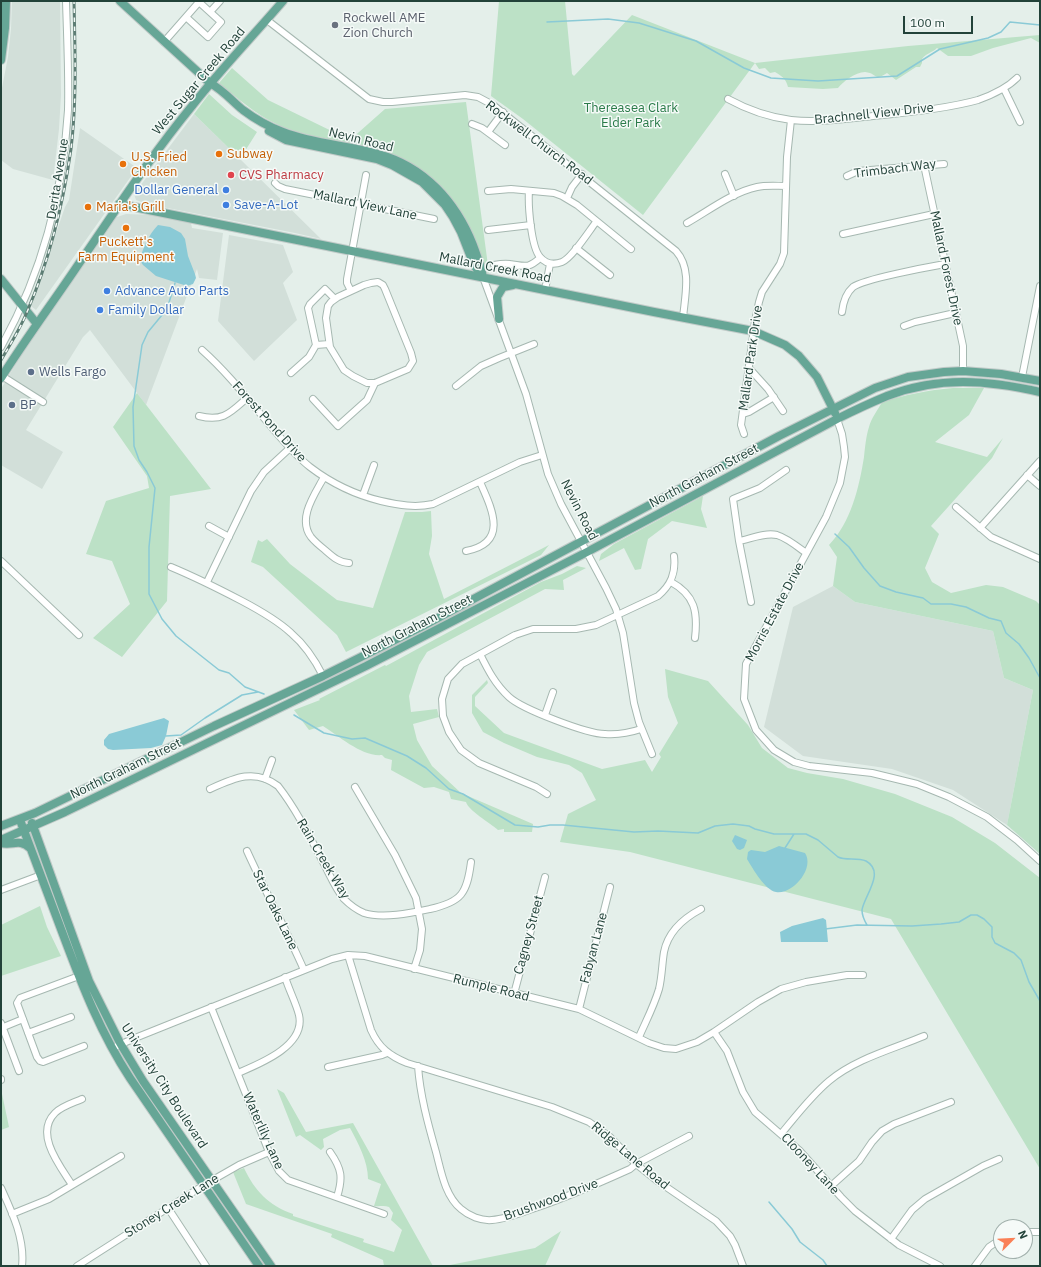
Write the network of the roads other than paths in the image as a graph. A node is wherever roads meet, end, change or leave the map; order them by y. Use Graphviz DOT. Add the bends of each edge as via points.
graph roads {
  1 [pos="6,1"];
  2 [pos="66,1"];
  3 [pos="120,1"];
  4 [pos="220,1"];
  5 [pos="284,1"];
  6 [pos="129,4"];
  7 [pos="210,12"];
  8 [pos="186,17"];
  9 [pos="267,20"];
  10 [pos="164,42"];
  11 [pos="1,60"];
  12 [pos="1017,78"];
  13 [pos="210,83"];
  14 [pos="1004,89"];
  15 [pos="728,99"];
  16 [pos="503,112"];
  17 [pos="791,120"];
  18 [pos="1020,122"];
  19 [pos="472,124"];
  20 [pos="488,132"];
  21 [pos="505,145"];
  22 [pos="944,164"];
  23 [pos="924,165"];
  24 [pos="582,174"];
  25 [pos="725,174"];
  26 [pos="366,175"];
  27 [pos="847,176"];
  28 [pos="275,182"];
  29 [pos="786,186"];
  30 [pos="131,187"];
  31 [pos="488,191"];
  32 [pos="528,191"];
  33 [pos="734,196"];
  34 [pos="567,198"];
  35 [pos="119,204"];
  36 [pos="361,204"];
  37 [pos="934,214"];
  38 [pos="188,218"];
  39 [pos="434,219"];
  40 [pos="596,222"];
  41 [pos="687,223"];
  42 [pos="531,225"];
  43 [pos="488,230"];
  44 [pos="843,234"];
  45 [pos="576,248"];
  46 [pos="631,248"];
  47 [pos="352,252"];
  48 [pos="469,253"];
  49 [pos="540,258"];
  50 [pos="550,264"];
  51 [pos="945,264"];
  52 [pos="494,265"];
  53 [pos="462,273"];
  54 [pos="610,275"];
  55 [pos="483,277"];
  56 [pos="1,279"];
  57 [pos="520,285"];
  58 [pos="1040,286"];
  59 [pos="545,290"];
  60 [pos="351,291"];
  61 [pos="336,299"];
  62 [pos="22,307"];
  63 [pos="842,312"];
  64 [pos="956,313"];
  65 [pos="683,318"];
  66 [pos="498,319"];
  67 [pos="37,324"];
  68 [pos="904,326"];
  69 [pos="753,331"];
  70 [pos="329,344"];
  71 [pos="534,344"];
  72 [pos="316,345"];
  73 [pos="1,347"];
  74 [pos="202,350"];
  75 [pos="511,353"];
  76 [pos="749,368"];
  77 [pos="963,371"];
  78 [pos="291,373"];
  79 [pos="2,377"];
  80 [pos="1022,377"];
  81 [pos="1040,381"];
  82 [pos="375,383"];
  83 [pos="456,386"];
  84 [pos="1040,392"];
  85 [pos="774,397"];
  86 [pos="247,398"];
  87 [pos="313,399"];
  88 [pos="43,402"];
  89 [pos="833,409"];
  90 [pos="783,412"];
  91 [pos="743,414"];
  92 [pos="199,416"];
  93 [pos="837,419"];
  94 [pos="744,434"];
  95 [pos="290,448"];
  96 [pos="542,455"];
  97 [pos="1040,461"];
  98 [pos="374,465"];
  99 [pos="786,470"];
  100 [pos="1027,475"];
  101 [pos="324,477"];
  102 [pos="480,482"];
  103 [pos="1040,486"];
  104 [pos="363,495"];
  105 [pos="956,507"];
  106 [pos="209,526"];
  107 [pos="980,528"];
  108 [pos="229,537"];
  109 [pos="739,541"];
  110 [pos="581,542"];
  111 [pos="466,551"];
  112 [pos="587,552"];
  113 [pos="806,553"];
  114 [pos="674,556"];
  115 [pos="1040,559"];
  116 [pos="1,561"];
  117 [pos="349,563"];
  118 [pos="171,567"];
  119 [pos="207,582"];
  120 [pos="671,582"];
  121 [pos="752,602"];
  122 [pos="618,616"];
  123 [pos="79,635"];
  124 [pos="695,638"];
  125 [pos="480,654"];
  126 [pos="324,676"];
  127 [pos="553,692"];
  128 [pos="545,715"];
  129 [pos="641,729"];
  130 [pos="652,754"];
  131 [pos="272,760"];
  132 [pos="265,779"];
  133 [pos="355,787"];
  134 [pos="210,789"];
  135 [pos="546,794"];
  136 [pos="30,816"];
  137 [pos="20,820"];
  138 [pos="1,826"];
  139 [pos="34,827"];
  140 [pos="24,831"];
  141 [pos="1,842"];
  142 [pos="30,849"];
  143 [pos="247,851"];
  144 [pos="1040,861"];
  145 [pos="471,862"];
  146 [pos="40,875"];
  147 [pos="545,877"];
  148 [pos="610,888"];
  149 [pos="1,890"];
  150 [pos="701,909"];
  151 [pos="419,912"];
  152 [pos="348,955"];
  153 [pos="414,969"];
  154 [pos="304,970"];
  155 [pos="863,975"];
  156 [pos="79,976"];
  157 [pos="285,977"];
  158 [pos="514,994"];
  159 [pos="211,1007"];
  160 [pos="579,1009"];
  161 [pos="71,1017"];
  162 [pos="23,1019"];
  163 [pos="2,1026"];
  164 [pos="714,1032"];
  165 [pos="28,1033"];
  166 [pos="924,1036"];
  167 [pos="639,1037"];
  168 [pos="121,1045"];
  169 [pos="84,1046"];
  170 [pos="113,1049"];
  171 [pos="387,1053"];
  172 [pos="418,1066"];
  173 [pos="328,1067"];
  174 [pos="19,1071"];
  175 [pos="238,1073"];
  176 [pos="82,1099"];
  177 [pos="951,1102"];
  178 [pos="781,1134"];
  179 [pos="689,1136"];
  180 [pos="269,1152"];
  181 [pos="330,1152"];
  182 [pos="120,1156"];
  183 [pos="999,1159"];
  184 [pos="636,1164"];
  185 [pos="212,1181"];
  186 [pos="72,1185"];
  187 [pos="204,1185"];
  188 [pos="831,1186"];
  189 [pos="1,1188"];
  190 [pos="337,1197"];
  191 [pos="168,1208"];
  192 [pos="12,1214"];
  193 [pos="384,1214"];
  194 [pos="891,1240"];
  195 [pos="993,1244"];
  196 [pos="204,1265"];
  197 [pos="22,1266"];
  198 [pos="77,1266"];
  199 [pos="259,1266"];
  200 [pos="271,1266"];
  201 [pos="743,1266"];
  202 [pos="940,1266"];
  203 [pos="975,1266"];
  1 -- 11 [label="main road"];
  2 -- 62 [label="street, Derita Avenue" via="68,103 61,171 51,222"];
  3 -- 6 [label="main road, Nevin Road"];
  4 -- 7 [label="street"];
  5 -- 9 [label="main road, West Sugar Creek Road"];
  6 -- 10 [label="main road, Nevin Road"];
  7 -- 8 [label="street" via="199,2"];
  7 -- 8 [label="street" via="221,22 208,37"];
  8 -- 10 [label="street"];
  9 -- 13 [label="main road, West Sugar Creek Road"];
  9 -- 16 [label="street, Rockwell Church Road" via="369,99 392,102 469,95 486,100"];
  10 -- 13 [label="main road, Nevin Road"];
  12 -- 14 [label="street, Brachnell View Drive"];
  13 -- 30 [label="main road, West Sugar Creek Road"];
  13 -- 48 [label="main road, Nevin Road" via="214,91 246,119 286,140 377,159 422,182 445,205 461,232"];
  13 -- 55 [label="main road, Nevin Road" via="243,110 270,127 309,140 379,154 394,159 425,177 449,201 466,229"];
  14 -- 17 [label="street, Brachnell View Drive" via="968,102 907,112 827,120"];
  14 -- 18 [label="street"];
  15 -- 17 [label="street, Brachnell View Drive" via="758,113"];
  16 -- 20 [label="street"];
  16 -- 24 [label="street, Rockwell Church Road"];
  17 -- 29 [label="street, Mallard Park Drive" via="786,158"];
  19 -- 20 [label="street"];
  20 -- 21 [label="street"];
  22 -- 23 [label="street, Trimbach Way"];
  23 -- 27 [label="street, Trimbach Way" via="858,171"];
  23 -- 37 [label="street, Mallard Forest Drive"];
  24 -- 34 [label="street"];
  24 -- 65 [label="street, Rockwell Church Road" via="681,256 686,276"];
  25 -- 33 [label="street"];
  26 -- 36 [label="street"];
  28 -- 36 [label="street, Mallard View Lane" via="285,189"];
  29 -- 33 [label="street" via="757,187"];
  29 -- 69 [label="street, Mallard Park Drive" via="784,253 762,292"];
  30 -- 35 [label="main road, West Sugar Creek Road"];
  30 -- 38 [label="main road" via="131,197 135,203 184,214"];
  31 -- 32 [label="street"];
  32 -- 34 [label="street" via="554,193"];
  32 -- 42 [label="street"];
  33 -- 41 [label="street"];
  34 -- 40 [label="street"];
  35 -- 38 [label="main road, Mallard Creek Road"];
  35 -- 67 [label="main road, West Sugar Creek Road"];
  36 -- 39 [label="street, Mallard View Lane"];
  36 -- 47 [label="street"];
  37 -- 44 [label="street"];
  37 -- 51 [label="street, Mallard Forest Drive"];
  38 -- 47 [label="main road, Mallard Creek Road"];
  40 -- 45 [label="street"];
  40 -- 46 [label="street"];
  42 -- 43 [label="street"];
  42 -- 49 [label="street" via="536,251"];
  45 -- 50 [label="street" via="565,261"];
  45 -- 54 [label="street"];
  47 -- 53 [label="main road, Mallard Creek Road"];
  47 -- 60 [label="street" via="347,279"];
  48 -- 53 [label="main road" via="469,265"];
  48 -- 55 [label="main road, Nevin Road"];
  49 -- 50 [label="street"];
  49 -- 52 [label="street" via="525,267"];
  50 -- 59 [label="street"];
  51 -- 63 [label="street" via="859,284 847,293"];
  51 -- 64 [label="street, Mallard Forest Drive"];
  53 -- 55 [label="main road, Mallard Creek Road"];
  55 -- 57 [label="main road, Mallard Creek Road"];
  55 -- 66 [label="street, Nevin Road"];
  56 -- 62 [label="main road"];
  57 -- 59 [label="main road, Mallard Creek Road"];
  57 -- 66 [label="main road" via="507,286 501,290 497,297"];
  58 -- 80 [label="street"];
  59 -- 65 [label="main road, Mallard Creek Road"];
  60 -- 61 [label="street"];
  60 -- 82 [label="street" via="371,283 378,282 382,285 413,358 408,368"];
  61 -- 70 [label="street" via="328,306 326,318"];
  61 -- 72 [label="street" via="325,289 308,308"];
  62 -- 67 [label="main road"];
  62 -- 73 [label="street, Derita Avenue"];
  64 -- 68 [label="street"];
  64 -- 77 [label="street, Mallard Forest Drive" via="963,346"];
  65 -- 69 [label="main road, Mallard Creek Road"];
  66 -- 75 [label="street, Nevin Road"];
  67 -- 79 [label="main road, West Sugar Creek Road"];
  69 -- 76 [label="street, Mallard Park Drive"];
  69 -- 89 [label="main road, Mallard Creek Road" via="785,345 799,356 817,377"];
  70 -- 72 [label="street"];
  70 -- 82 [label="street" via="347,373 367,383"];
  71 -- 75 [label="street"];
  72 -- 78 [label="street" via="309,357"];
  74 -- 86 [label="street, Forest Pond Drive"];
  75 -- 83 [label="street" via="481,366"];
  75 -- 96 [label="street, Nevin Road" via="528,401"];
  76 -- 85 [label="street"];
  76 -- 91 [label="street, Mallard Park Drive"];
  77 -- 80 [label="main road"];
  77 -- 89 [label="main road" via="933,372 908,377 875,388"];
  79 -- 88 [label="street"];
  80 -- 81 [label="main road"];
  82 -- 87 [label="street" via="368,400 338,426"];
  84 -- 93 [label="main road" via="1007,385 964,381 940,382 887,396"];
  85 -- 90 [label="street"];
  85 -- 91 [label="street"];
  86 -- 92 [label="street" via="225,416 214,419"];
  86 -- 95 [label="street, Forest Pond Drive"];
  89 -- 93 [label="main road, Mallard Creek Road"];
  89 -- 110 [label="main road, North Graham Street"];
  91 -- 94 [label="street, Mallard Park Drive" via="741,425"];
  93 -- 112 [label="main road, North Graham Street"];
  93 -- 113 [label="street, Morris Estate Drive" via="845,457 840,483 826,517"];
  95 -- 101 [label="street, Forest Pond Drive"];
  95 -- 108 [label="street" via="257,481"];
  96 -- 102 [label="street, Forest Pond Drive" via="520,462"];
  96 -- 110 [label="street, Nevin Road" via="554,488"];
  97 -- 100 [label="street"];
  98 -- 104 [label="street"];
  99 -- 109 [label="street" via="760,488 733,499"];
  100 -- 103 [label="street"];
  100 -- 107 [label="street"];
  101 -- 104 [label="street, Forest Pond Drive"];
  101 -- 117 [label="street" via="308,508 307,528 314,541 337,560"];
  102 -- 104 [label="street, Forest Pond Drive" via="438,502 421,506 395,504"];
  102 -- 111 [label="street" via="492,510 493,529 489,539 482,546"];
  105 -- 107 [label="street"];
  106 -- 108 [label="street"];
  107 -- 115 [label="street" via="998,541"];
  108 -- 119 [label="street"];
  109 -- 113 [label="street" via="769,534 777,535"];
  109 -- 121 [label="street"];
  110 -- 112 [label="street, Nevin Road"];
  110 -- 126 [label="main road, North Graham Street"];
  112 -- 122 [label="street, Nevin Road" via="612,599"];
  112 -- 139 [label="main road, North Graham Street" via="366,666"];
  113 -- 144 [label="street, Morris Estate Drive" via="746,664 744,700 756,730 774,750 794,762 872,773 917,784 949,797 986,817"];
  114 -- 120 [label="street" via="675,568"];
  116 -- 123 [label="street"];
  118 -- 119 [label="street"];
  119 -- 126 [label="street" via="282,625 309,652"];
  120 -- 122 [label="street" via="658,596"];
  120 -- 124 [label="street" via="684,590 693,603 697,620"];
  122 -- 125 [label="street" via="582,628 540,628 526,631"];
  122 -- 129 [label="street, Nevin Road"];
  125 -- 128 [label="street" via="492,678 510,698"];
  125 -- 135 [label="street" via="456,669 445,686 442,710 449,732 461,750 474,760 536,787"];
  126 -- 136 [label="main road, North Graham Street" via="214,726"];
  127 -- 128 [label="street"];
  128 -- 129 [label="street" via="598,734 626,734"];
  129 -- 130 [label="street, Nevin Road"];
  131 -- 132 [label="street"];
  132 -- 134 [label="street, Rain Creek Way" via="245,776"];
  132 -- 151 [label="street, Rain Creek Way" via="272,781 284,794 339,892 352,906 365,913 386,916"];
  133 -- 151 [label="street" via="413,890"];
  136 -- 137 [label="main road, North Graham Street"];
  136 -- 139 [label="main road, University City Boulevard"];
  137 -- 138 [label="main road, North Graham Street"];
  137 -- 140 [label="main road, University City Boulevard"];
  139 -- 140 [label="main road, North Graham Street"];
  139 -- 168 [label="main road, University City Boulevard" via="89,981"];
  140 -- 141 [label="main road, North Graham Street"];
  140 -- 142 [label="main road, University City Boulevard"];
  141 -- 142 [label="main road" via="21,842"];
  142 -- 146 [label="main road, University City Boulevard"];
  143 -- 154 [label="street, Star Oaks Lane"];
  145 -- 151 [label="street, Rain Creek Way" via="465,888 457,899 447,906"];
  146 -- 149 [label="street"];
  146 -- 156 [label="main road, University City Boulevard"];
  147 -- 158 [label="street, Cagney Street"];
  148 -- 160 [label="street, Fabyan Lane"];
  150 -- 167 [label="street" via="681,922 667,944 658,991"];
  151 -- 153 [label="street" via="422,929 420,950"];
  152 -- 153 [label="street, Rumple Road" via="365,956"];
  152 -- 154 [label="street, Rumple Road"];
  152 -- 171 [label="street" via="371,1030"];
  153 -- 158 [label="street, Rumple Road"];
  154 -- 157 [label="street, Rumple Road"];
  155 -- 164 [label="street, Rumple Road" via="806,982 781,989"];
  156 -- 162 [label="street" via="20,998 17,1003"];
  156 -- 170 [label="main road, University City Boulevard"];
  157 -- 159 [label="street, Rumple Road"];
  157 -- 175 [label="street" via="300,1016 299,1027 293,1040 269,1059"];
  158 -- 160 [label="street, Rumple Road"];
  159 -- 168 [label="street, Rumple Road"];
  159 -- 175 [label="street, Waterlily Lane"];
  160 -- 167 [label="street, Rumple Road"];
  161 -- 165 [label="street"];
  162 -- 163 [label="street"];
  162 -- 165 [label="street"];
  163 -- 174 [label="street"];
  164 -- 167 [label="street, Rumple Road" via="697,1042 676,1049 657,1046"];
  164 -- 178 [label="street, Clooney Lane" via="727,1051 751,1106"];
  165 -- 169 [label="street" via="37,1057 43,1062"];
  166 -- 178 [label="street" via="841,1072 819,1090"];
  168 -- 170 [label="street, Rumple Road"];
  168 -- 185 [label="main road, University City Boulevard"];
  170 -- 187 [label="main road, University City Boulevard"];
  171 -- 172 [label="street, Ridge Lane Road"];
  171 -- 173 [label="street"];
  172 -- 184 [label="street, Ridge Lane Road" via="579,1117 598,1128"];
  172 -- 184 [label="street, Brushwood Drive" via="424,1107 442,1174 454,1202 460,1210 470,1215 490,1220 508,1217 578,1191 630,1169"];
  175 -- 180 [label="street, Waterlily Lane"];
  176 -- 186 [label="street" via="66,1105 55,1113 47,1129 50,1149"];
  177 -- 188 [label="street" via="882,1131 859,1161"];
  178 -- 188 [label="street, Clooney Lane"];
  179 -- 184 [label="street, Brushwood Drive"];
  180 -- 185 [label="street, Stoney Creek Lane" via="239,1165"];
  180 -- 190 [label="street, Waterlily Lane" via="279,1171 288,1180"];
  181 -- 190 [label="street" via="337,1162 341,1175"];
  182 -- 186 [label="street"];
  183 -- 194 [label="street" via="924,1199 912,1210"];
  184 -- 201 [label="street, Ridge Lane Road" via="720,1225 730,1236"];
  185 -- 187 [label="street, Stoney Creek Lane"];
  185 -- 200 [label="main road, University City Boulevard"];
  186 -- 192 [label="street" via="40,1204"];
  187 -- 191 [label="street, Stoney Creek Lane"];
  187 -- 199 [label="main road, University City Boulevard"];
  188 -- 194 [label="street, Clooney Lane"];
  189 -- 192 [label="street"];
  190 -- 193 [label="street, Waterlily Lane"];
  191 -- 196 [label="street"];
  191 -- 198 [label="street, Stoney Creek Lane"];
  192 -- 197 [label="street" via="22,1244"];
  194 -- 202 [label="street, Clooney Lane"];
  195 -- 203 [label="street"];
}
